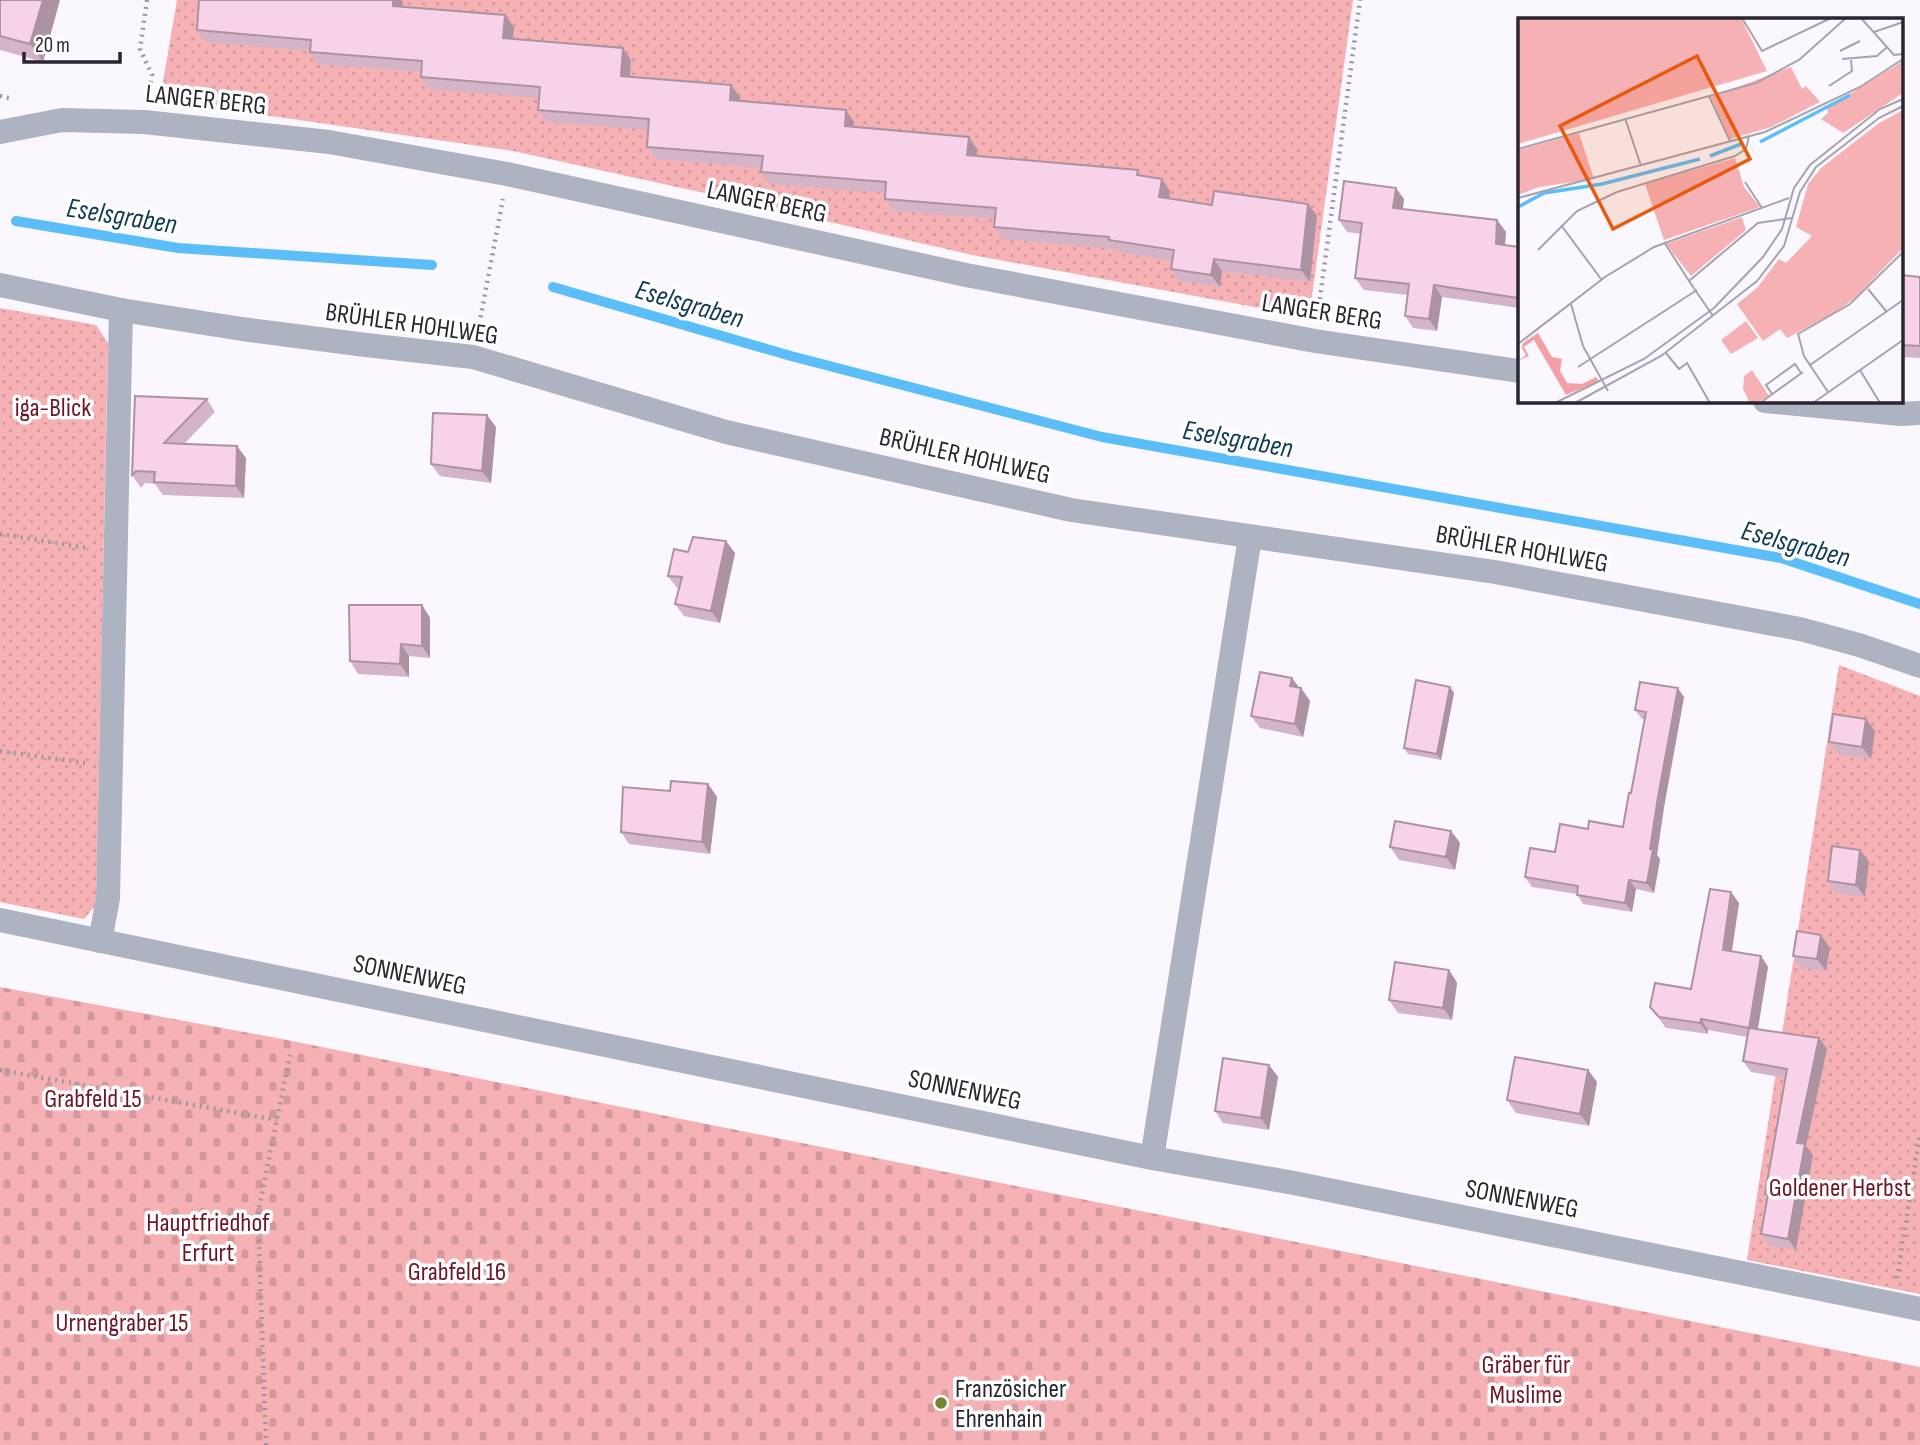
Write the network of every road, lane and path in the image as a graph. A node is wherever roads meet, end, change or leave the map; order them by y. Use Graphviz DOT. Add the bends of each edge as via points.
graph roads {
  1 [pos="147,0"];
  2 [pos="1360,0"];
  3 [pos="144,122"];
  4 [pos="0,132"];
  5 [pos="503,198"];
  6 [pos="0,285"];
  7 [pos="121,310"];
  8 [pos="480,324"];
  9 [pos="1315,341"];
  10 [pos="1518,371"];
  11 [pos="1775,402"];
  12 [pos="1920,413"];
  13 [pos="0,534"];
  14 [pos="1250,537"];
  15 [pos="117,552"];
  16 [pos="1920,666"];
  17 [pos="0,751"];
  18 [pos="110,766"];
  19 [pos="0,920"];
  20 [pos="100,940"];
  21 [pos="290,1055"];
  22 [pos="0,1070"];
  23 [pos="277,1120"];
  24 [pos="1920,1134"];
  25 [pos="1918,1157"];
  26 [pos="1152,1158"];
  27 [pos="1893,1304"];
  28 [pos="1920,1309"];
  29 [pos="266,1445"];
  1 -- 3 [label="path" via="140,49 152,75"];
  2 -- 9 [label="path"];
  3 -- 4 [label="street, LANGER BERG" via="62,120"];
  3 -- 9 [label="street, LANGER BERG" via="329,142 507,174 966,275"];
  5 -- 8 [label="path"];
  6 -- 7 [label="street, BRÜHLER HOHLWEG"];
  7 -- 14 [label="street, BRÜHLER HOHLWEG" via="473,357 739,435 1071,510"];
  7 -- 15 [label="street"];
  9 -- 10 [label="street, LANGER BERG"];
  11 -- 12 [label="street"];
  13 -- 15 [label="path"];
  14 -- 16 [label="street, BRÜHLER HOHLWEG" via="1495,572 1787,626"];
  14 -- 26 [label="street"];
  15 -- 18 [label="street"];
  17 -- 18 [label="path"];
  18 -- 20 [label="street" via="108,898"];
  19 -- 20 [label="street, SONNENWEG"];
  20 -- 26 [label="street, SONNENWEG"];
  21 -- 23 [label="path"];
  22 -- 23 [label="path"];
  23 -- 29 [label="path" via="258,1213"];
  24 -- 25 [label="path"];
  25 -- 27 [label="path"];
  26 -- 27 [label="street, SONNENWEG"];
  27 -- 28 [label="street, SONNENWEG"];
}
